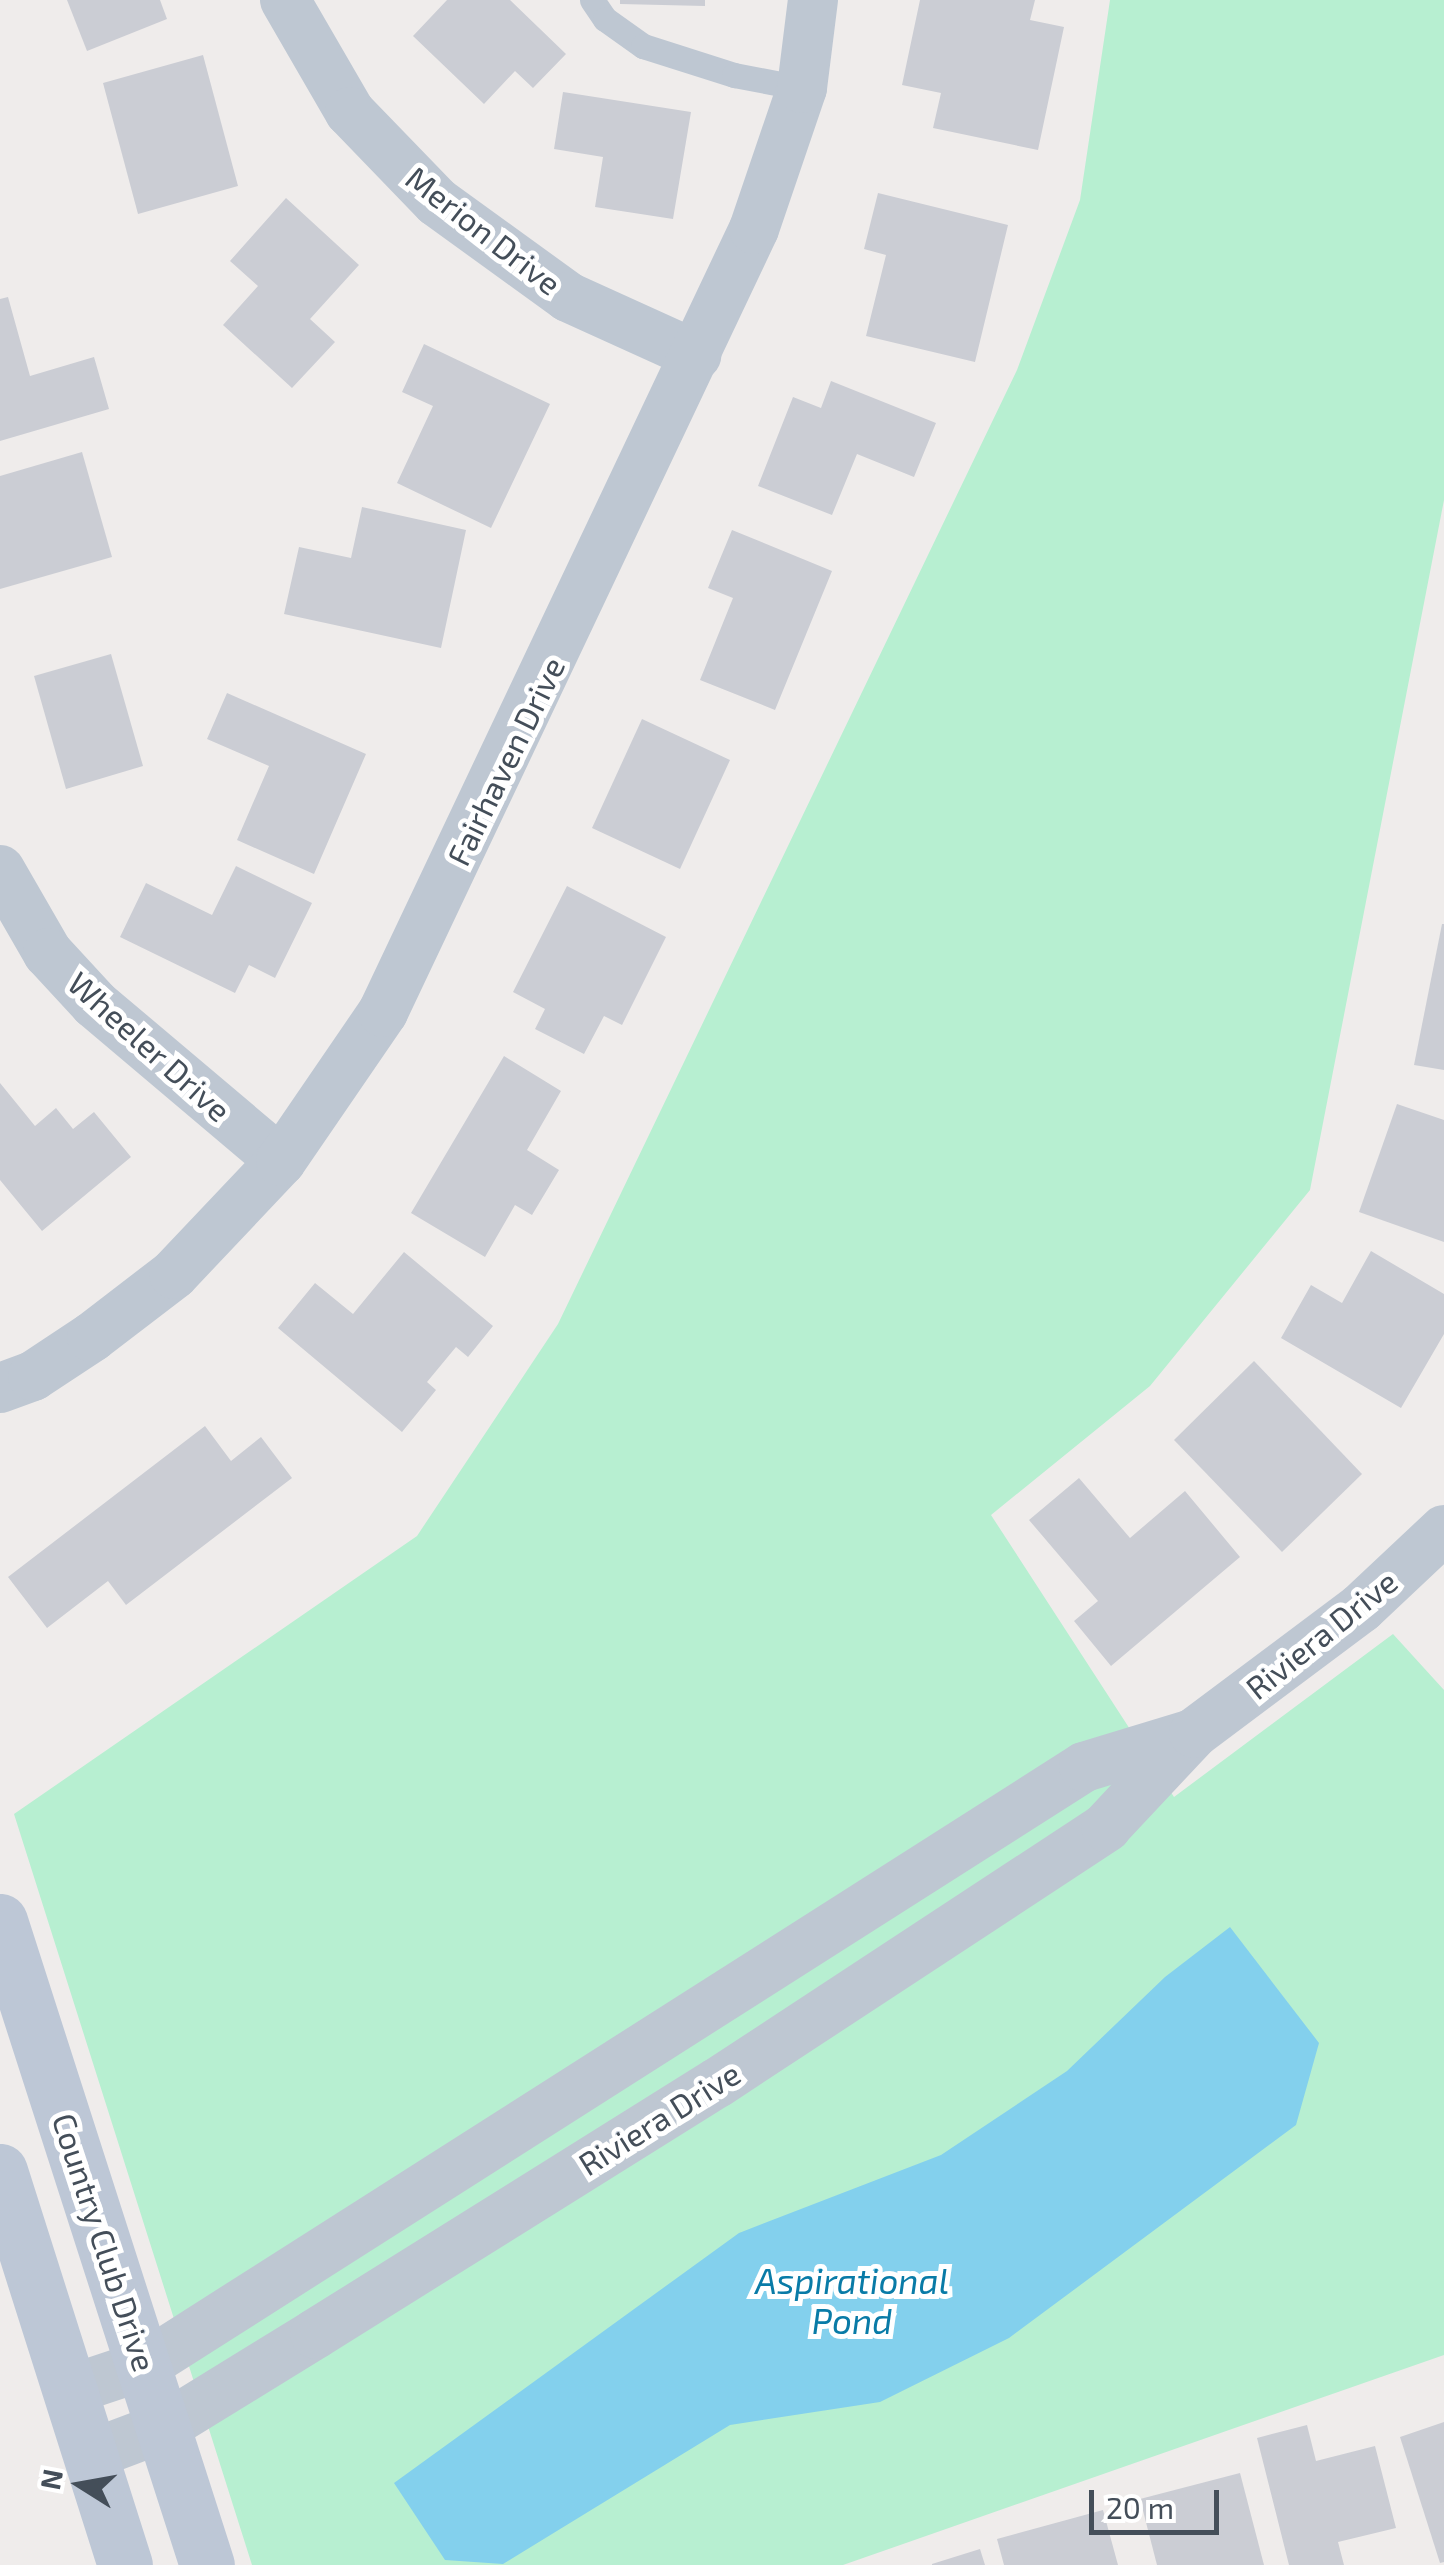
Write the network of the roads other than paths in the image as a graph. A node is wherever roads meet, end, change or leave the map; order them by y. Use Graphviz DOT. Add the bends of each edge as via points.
graph roads {
  1 [pos="285,0"];
  2 [pos="592,0"];
  3 [pos="813,0"];
  4 [pos="802,88"];
  5 [pos="696,355"];
  6 [pos="0,870"];
  7 [pos="281,1161"];
  8 [pos="0,1388"];
  9 [pos="1444,1530"];
  10 [pos="1194,1733"];
  11 [pos="0,1921"];
  12 [pos="0,2171"];
  13 [pos="145,2365"];
  14 [pos="70,2390"];
  15 [pos="164,2427"];
  16 [pos="90,2455"];
  17 [pos="126,2565"];
  18 [pos="208,2565"];
  1 -- 5 [label="street, Merion Drive" via="350,112 438,202 568,297"];
  2 -- 4 [label="lane" via="605,19 643,46"];
  3 -- 4 [label="street, Fairhaven Drive"];
  4 -- 5 [label="street, Fairhaven Drive" via="754,229"];
  5 -- 7 [label="street, Fairhaven Drive" via="383,1012"];
  6 -- 7 [label="street, Wheeler Drive" via="48,953 95,1004"];
  7 -- 8 [label="street, Fairhaven Drive" via="174,1274 33,1376"];
  9 -- 10 [label="street, Riviera Drive" via="1361,1608"];
  10 -- 13 [label="street, Riviera Drive" via="1084,1767"];
  10 -- 15 [label="street, Riviera Drive" via="1106,1827 717,2082"];
  11 -- 13 [label="main road, Country Club Drive"];
  12 -- 14 [label="main road"];
  13 -- 14 [label="street, Riviera Drive"];
  13 -- 15 [label="main road, Country Club Drive"];
  14 -- 16 [label="main road"];
  15 -- 16 [label="street, Riviera Drive"];
  15 -- 18 [label="main road, Country Club Drive"];
  16 -- 17 [label="main road"];
}
